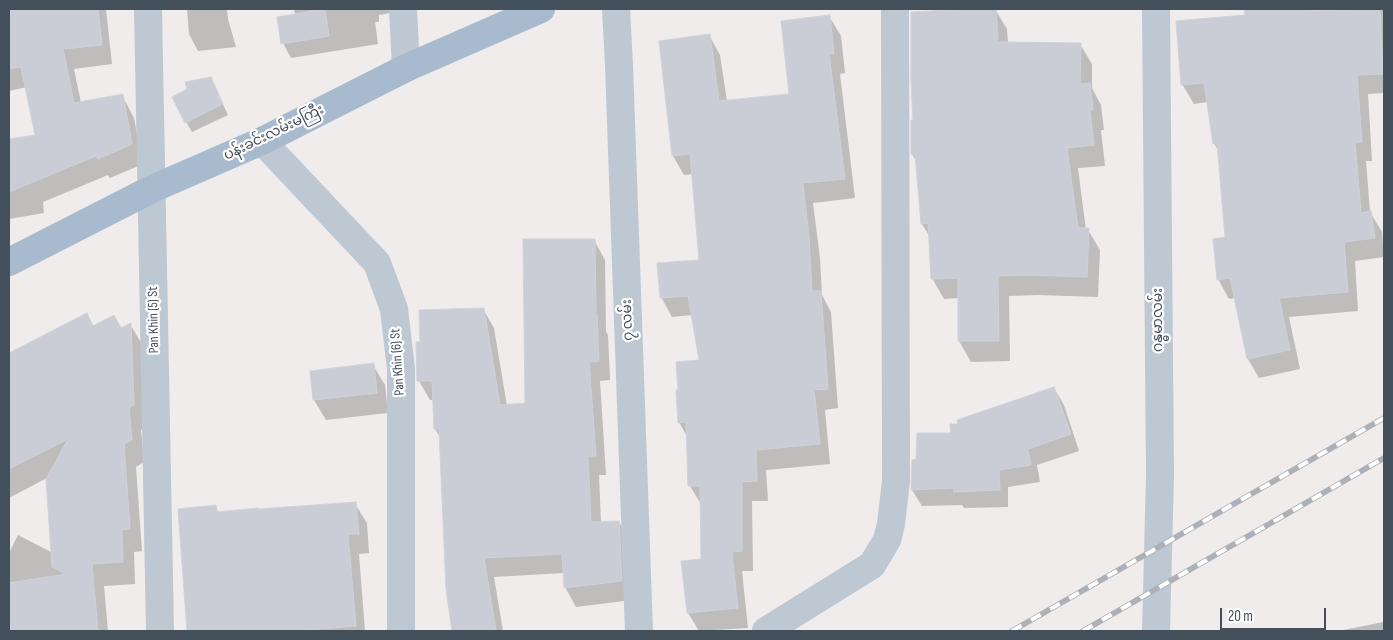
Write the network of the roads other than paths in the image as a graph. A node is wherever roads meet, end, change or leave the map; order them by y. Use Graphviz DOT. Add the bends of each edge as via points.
graph roads {
  1 [pos="148,9"];
  2 [pos="403,9"];
  3 [pos="540,9"];
  4 [pos="616,9"];
  5 [pos="895,9"];
  6 [pos="1156,9"];
  7 [pos="406,68"];
  8 [pos="262,141"];
  9 [pos="152,189"];
  10 [pos="9,262"];
  11 [pos="160,631"];
  12 [pos="401,631"];
  13 [pos="639,631"];
  14 [pos="766,631"];
  15 [pos="1156,631"];
  1 -- 9 [label="street, Pan Khin (5) St"];
  2 -- 7 [label="street"];
  3 -- 7 [label="main road, ပန်းခင်းလမ်းမကြီး"];
  4 -- 13 [label="street, ၇ လမ်း"];
  5 -- 14 [label="street" via="896,481 892,524 887,540 872,565"];
  6 -- 15 [label="street, ဂန္ဓမာလမ်း" via="1160,466"];
  7 -- 8 [label="main road, ပန်းခင်းလမ်းမကြီး"];
  8 -- 9 [label="main road, ပန်းခင်းလမ်းမကြီး"];
  8 -- 12 [label="street, Pan Khin (6) St" via="377,263 394,309 401,368"];
  9 -- 10 [label="main road, ပန်းခင်းလမ်းမကြီး"];
  9 -- 11 [label="street, Pan Khin (5) St"];
}
